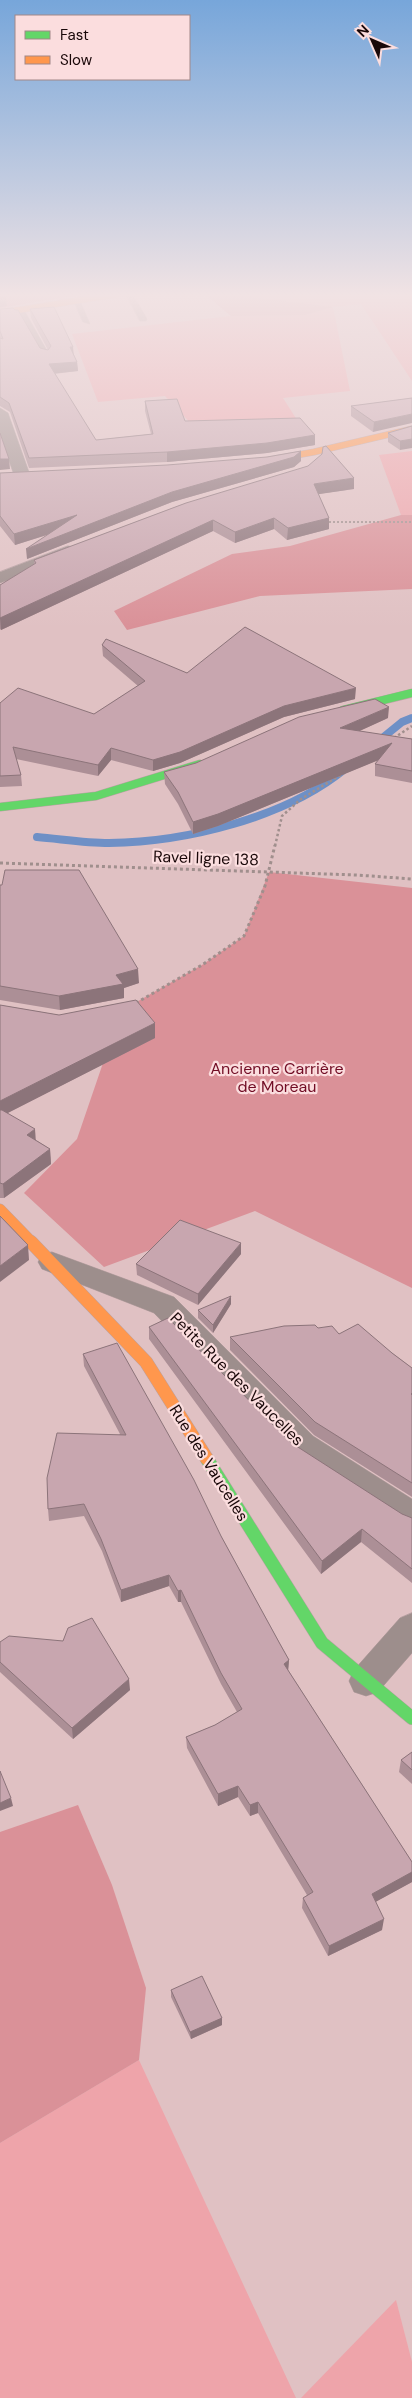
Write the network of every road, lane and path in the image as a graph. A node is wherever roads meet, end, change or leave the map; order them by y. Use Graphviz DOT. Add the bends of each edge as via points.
graph roads {
  1 [pos="0,413"];
  2 [pos="412,429"];
  3 [pos="314,452"];
  4 [pos="249,462"];
  5 [pos="301,472"];
  6 [pos="20,475"];
  7 [pos="325,522"];
  8 [pos="412,522"];
  9 [pos="88,543"];
  10 [pos="0,578"];
  11 [pos="412,692"];
  12 [pos="328,714"];
  13 [pos="412,726"];
  14 [pos="393,738"];
  15 [pos="214,758"];
  16 [pos="349,770"];
  17 [pos="0,807"];
  18 [pos="0,863"];
  19 [pos="269,872"];
  20 [pos="412,879"];
  21 [pos="135,1004"];
  22 [pos="0,1209"];
  23 [pos="52,1262"];
  24 [pos="412,1516"];
  25 [pos="412,1628"];
  26 [pos="366,1680"];
  27 [pos="412,1718"];
  1 -- 6 [label="street"];
  2 -- 3 [label="street"];
  3 -- 4 [label="street"];
  3 -- 5 [label="street" via="312,463"];
  7 -- 8 [label="path"];
  9 -- 10 [label="street"];
  11 -- 12 [label="street"];
  13 -- 14 [label="path"];
  15 -- 17 [label="street" via="188,769 96,796"];
  16 -- 19 [label="path" via="282,816"];
  18 -- 19 [label="path, Ravel ligne 138"];
  19 -- 20 [label="path, Ravel ligne 138"];
  19 -- 21 [label="path" via="244,936"];
  22 -- 23 [label="street, Rue des Vaucelles"];
  23 -- 24 [label="street, Petite Rue des Vaucelles" via="164,1305 302,1445"];
  23 -- 26 [label="street, Rue des Vaucelles" via="146,1362 322,1643"];
  25 -- 26 [label="street"];
  26 -- 27 [label="street, Rue des Vaucelles"];
}
